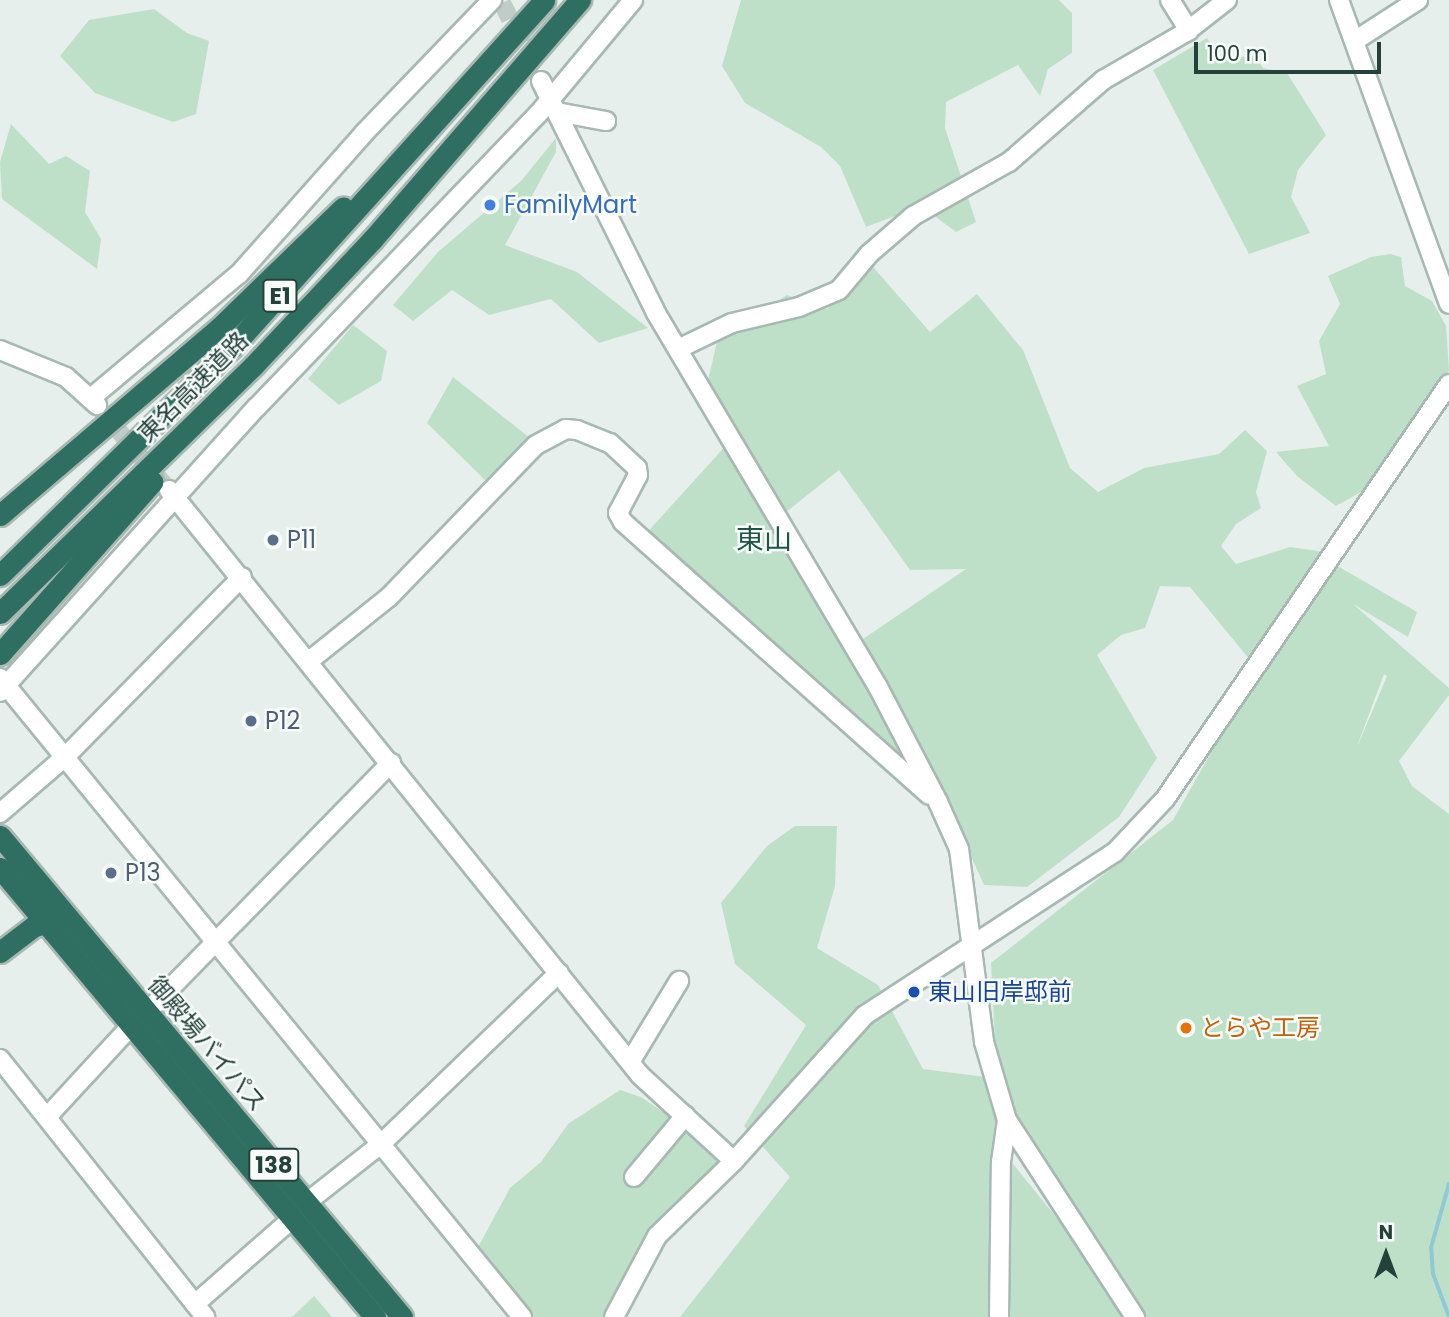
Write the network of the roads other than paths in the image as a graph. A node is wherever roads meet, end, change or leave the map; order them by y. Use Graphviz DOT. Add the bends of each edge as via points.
graph roads {
  1 [pos="544,0"];
  2 [pos="580,0"];
  3 [pos="633,0"];
  4 [pos="1170,0"];
  5 [pos="1227,0"];
  6 [pos="1339,0"];
  7 [pos="1418,0"];
  8 [pos="498,1"];
  9 [pos="1189,30"];
  10 [pos="1356,40"];
  11 [pos="541,81"];
  12 [pos="457,101"];
  13 [pos="554,105"];
  14 [pos="606,121"];
  15 [pos="1449,304"];
  16 [pos="678,349"];
  17 [pos="0,350"];
  18 [pos="254,365"];
  19 [pos="1449,384"];
  20 [pos="172,494"];
  21 [pos="0,515"];
  22 [pos="0,575"];
  23 [pos="242,577"];
  24 [pos="0,613"];
  25 [pos="0,654"];
  26 [pos="309,661"];
  27 [pos="2,685"];
  28 [pos="66,756"];
  29 [pos="391,763"];
  30 [pos="938,802"];
  31 [pos="0,813"];
  32 [pos="0,836"];
  33 [pos="0,868"];
  34 [pos="25,898"];
  35 [pos="44,921"];
  36 [pos="70,921"];
  37 [pos="20,934"];
  38 [pos="972,943"];
  39 [pos="217,945"];
  40 [pos="0,952"];
  41 [pos="559,973"];
  42 [pos="678,981"];
  43 [pos="140,1019"];
  44 [pos="0,1059"];
  45 [pos="630,1062"];
  46 [pos="685,1116"];
  47 [pos="47,1117"];
  48 [pos="1007,1120"];
  49 [pos="380,1144"];
  50 [pos="734,1161"];
  51 [pos="634,1177"];
  52 [pos="299,1211"];
  53 [pos="200,1310"];
  54 [pos="375,1317"];
  55 [pos="402,1317"];
  56 [pos="522,1317"];
  57 [pos="614,1317"];
  58 [pos="999,1317"];
  59 [pos="1135,1317"];
  1 -- 12 [label="highway, 東名高速道路 / E1"];
  2 -- 18 [label="highway, 東名高速道路 / E1" via="372,240"];
  3 -- 13 [label="street"];
  4 -- 9 [label="street"];
  5 -- 9 [label="street"];
  6 -- 10 [label="street"];
  7 -- 10 [label="street"];
  8 -- 17 [label="street" via="364,133 239,274 94,401 66,377"];
  9 -- 16 [label="street" via="1103,79 1009,162 913,216 869,254 839,290 799,307 732,323"];
  10 -- 15 [label="street"];
  11 -- 13 [label="street"];
  12 -- 21 [label="highway" via="219,328"];
  12 -- 22 [label="highway, 東名高速道路 / E1" via="233,346"];
  13 -- 14 [label="street"];
  13 -- 16 [label="street" via="605,215"];
  13 -- 20 [label="street"];
  16 -- 30 [label="street" via="877,687"];
  18 -- 24 [label="highway, 東名高速道路 / E1"];
  18 -- 25 [label="highway"];
  19 -- 38 [label="street" via="1165,799 1115,852"];
  20 -- 23 [label="street"];
  20 -- 27 [label="street"];
  23 -- 26 [label="street"];
  23 -- 28 [label="street"];
  26 -- 29 [label="street"];
  26 -- 30 [label="street" via="389,597 536,445 566,429 577,430 610,443 637,468 638,475 618,513 623,522 769,657"];
  27 -- 28 [label="street"];
  28 -- 31 [label="street"];
  28 -- 39 [label="street"];
  29 -- 39 [label="street" via="223,931"];
  29 -- 41 [label="street"];
  30 -- 38 [label="street" via="959,849"];
  32 -- 36 [label="highway, 御殿場バイパス / 138"];
  33 -- 34 [label="highway, 御殿場バイパス / 138"];
  34 -- 35 [label="highway, 御殿場バイパス / 138"];
  34 -- 37 [label="highway" via="28,917"];
  35 -- 36 [label="highway"];
  35 -- 37 [label="highway"];
  35 -- 43 [label="highway, 御殿場バイパス / 138"];
  36 -- 43 [label="highway, 御殿場バイパス / 138"];
  37 -- 40 [label="highway"];
  38 -- 48 [label="street" via="984,1042"];
  38 -- 50 [label="street" via="865,1015"];
  39 -- 43 [label="street"];
  39 -- 49 [label="street"];
  41 -- 45 [label="street"];
  41 -- 49 [label="street"];
  42 -- 45 [label="street"];
  43 -- 47 [label="street"];
  43 -- 52 [label="highway, 御殿場バイパス / 138"];
  44 -- 47 [label="street"];
  45 -- 46 [label="street"];
  46 -- 50 [label="street"];
  46 -- 51 [label="street"];
  47 -- 53 [label="street"];
  48 -- 58 [label="street" via="1001,1162"];
  48 -- 59 [label="street"];
  49 -- 52 [label="street"];
  49 -- 56 [label="street"];
  50 -- 57 [label="street" via="657,1236"];
  52 -- 53 [label="street"];
  52 -- 54 [label="highway, 御殿場バイパス / 138"];
  52 -- 55 [label="highway, 御殿場バイパス / 138"];
}
